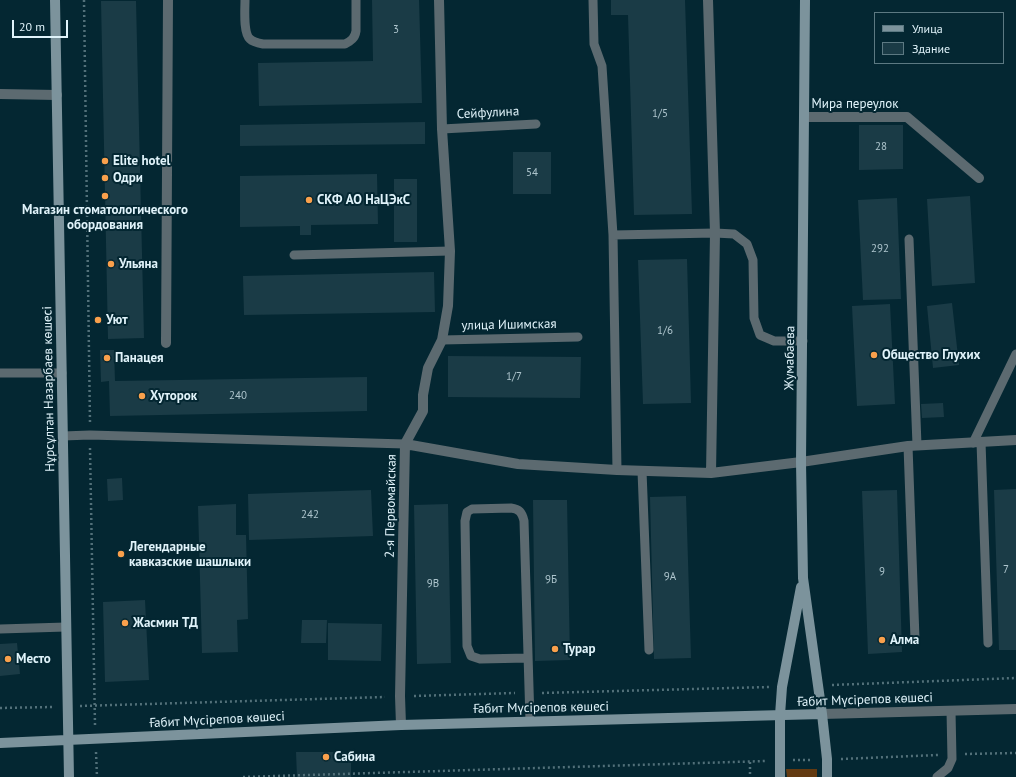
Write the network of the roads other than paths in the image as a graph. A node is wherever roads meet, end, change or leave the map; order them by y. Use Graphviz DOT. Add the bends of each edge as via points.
graph roads {
  1 [pos="55,0"];
  2 [pos="168,0"];
  3 [pos="244,0"];
  4 [pos="356,0"];
  5 [pos="439,0"];
  6 [pos="593,0"];
  7 [pos="708,0"];
  8 [pos="806,0"];
  9 [pos="0,94"];
  10 [pos="57,95"];
  11 [pos="805,117"];
  12 [pos="536,124"];
  13 [pos="442,128"];
  14 [pos="979,178"];
  15 [pos="715,233"];
  16 [pos="613,235"];
  17 [pos="909,239"];
  18 [pos="450,251"];
  19 [pos="294,255"];
  20 [pos="578,337"];
  21 [pos="442,340"];
  22 [pos="803,341"];
  23 [pos="166,343"];
  24 [pos="1016,354"];
  25 [pos="0,373"];
  26 [pos="62,373"];
  27 [pos="63,436"];
  28 [pos="1016,440"];
  29 [pos="977,443"];
  30 [pos="405,444"];
  31 [pos="912,446"];
  32 [pos="802,462"];
  33 [pos="617,470"];
  34 [pos="642,471"];
  35 [pos="711,473"];
  36 [pos="803,578"];
  37 [pos="66,627"];
  38 [pos="0,629"];
  39 [pos="915,639"];
  40 [pos="988,643"];
  41 [pos="649,650"];
  42 [pos="528,658"];
  43 [pos="1016,709"];
  44 [pos="951,711"];
  45 [pos="822,714"];
  46 [pos="780,716"];
  47 [pos="530,721"];
  48 [pos="401,725"];
  49 [pos="68,741"];
  50 [pos="0,743"];
  51 [pos="69,777"];
  52 [pos="780,777"];
  53 [pos="827,777"];
  54 [pos="937,777"];
  1 -- 10 [label="main road, Нұрсұлтан Назарбаев көшесі"];
  2 -- 23 [label="street"];
  3 -- 4 [label="lane" via="247,36 254,42 263,44 345,44 353,39 356,31"];
  5 -- 13 [label="street, 2-я Первомайская"];
  6 -- 16 [label="lane" via="594,44 602,66"];
  7 -- 15 [label="street"];
  8 -- 11 [label="main road, Жумабаева"];
  9 -- 10 [label="street"];
  10 -- 26 [label="main road, Нұрсұлтан Назарбаев көшесі"];
  11 -- 14 [label="street, Мира переулок" via="907,117"];
  11 -- 22 [label="main road, Жумабаева"];
  12 -- 13 [label="lane, Сейфулина"];
  13 -- 18 [label="street, 2-я Первомайская"];
  15 -- 16 [label="lane"];
  15 -- 22 [label="lane" via="734,234 748,244 753,260 754,318 760,335 774,341"];
  15 -- 35 [label="street"];
  16 -- 33 [label="lane"];
  17 -- 31 [label="lane"];
  18 -- 19 [label="lane"];
  18 -- 21 [label="street, 2-я Первомайская" via="448,306"];
  20 -- 21 [label="lane, улица Ишимская"];
  21 -- 30 [label="street, 2-я Первомайская" via="428,368 423,412"];
  22 -- 32 [label="main road, Жумабаева"];
  24 -- 29 [label="lane"];
  25 -- 26 [label="lane"];
  26 -- 27 [label="main road, Нұрсұлтан Назарбаев көшесі"];
  27 -- 30 [label="lane"];
  27 -- 37 [label="main road, Нұрсұлтан Назарбаев көшесі"];
  28 -- 29 [label="street"];
  29 -- 31 [label="street"];
  29 -- 40 [label="lane"];
  30 -- 33 [label="street" via="518,464"];
  30 -- 48 [label="street, 2-я Первомайская"];
  31 -- 32 [label="street"];
  31 -- 39 [label="lane"];
  32 -- 35 [label="street"];
  32 -- 36 [label="main road, Жумабаева"];
  33 -- 34 [label="street"];
  34 -- 35 [label="street"];
  34 -- 41 [label="lane"];
  36 -- 45 [label="main road, Жумабаева"];
  36 -- 46 [label="main road" via="782,687"];
  37 -- 38 [label="lane"];
  37 -- 49 [label="main road, Нұрсұлтан Назарбаев көшесі"];
  42 -- 42 [label="lane" via="523,515 516,508 472,509 465,516 468,651 471,656 480,659"];
  42 -- 47 [label="lane"];
  43 -- 44 [label="street, Ғабит Мүсірепов көшесі"];
  44 -- 45 [label="street, Ғабит Мүсірепов көшесі"];
  44 -- 54 [label="lane" via="953,755 951,764"];
  45 -- 46 [label="main road, Ғабит Мүсірепов көшесі"];
  45 -- 53 [label="main road, Жумабаева"];
  46 -- 47 [label="main road, Ғабит Мүсірепов көшесі"];
  46 -- 52 [label="main road"];
  47 -- 48 [label="main road, Ғабит Мүсірепов көшесі"];
  48 -- 49 [label="main road, Ғабит Мүсірепов көшесі"];
  49 -- 50 [label="main road, Ғабит Мүсірепов көшесі"];
  49 -- 51 [label="main road, Нұрсұлтан Назарбаев көшесі"];
}
